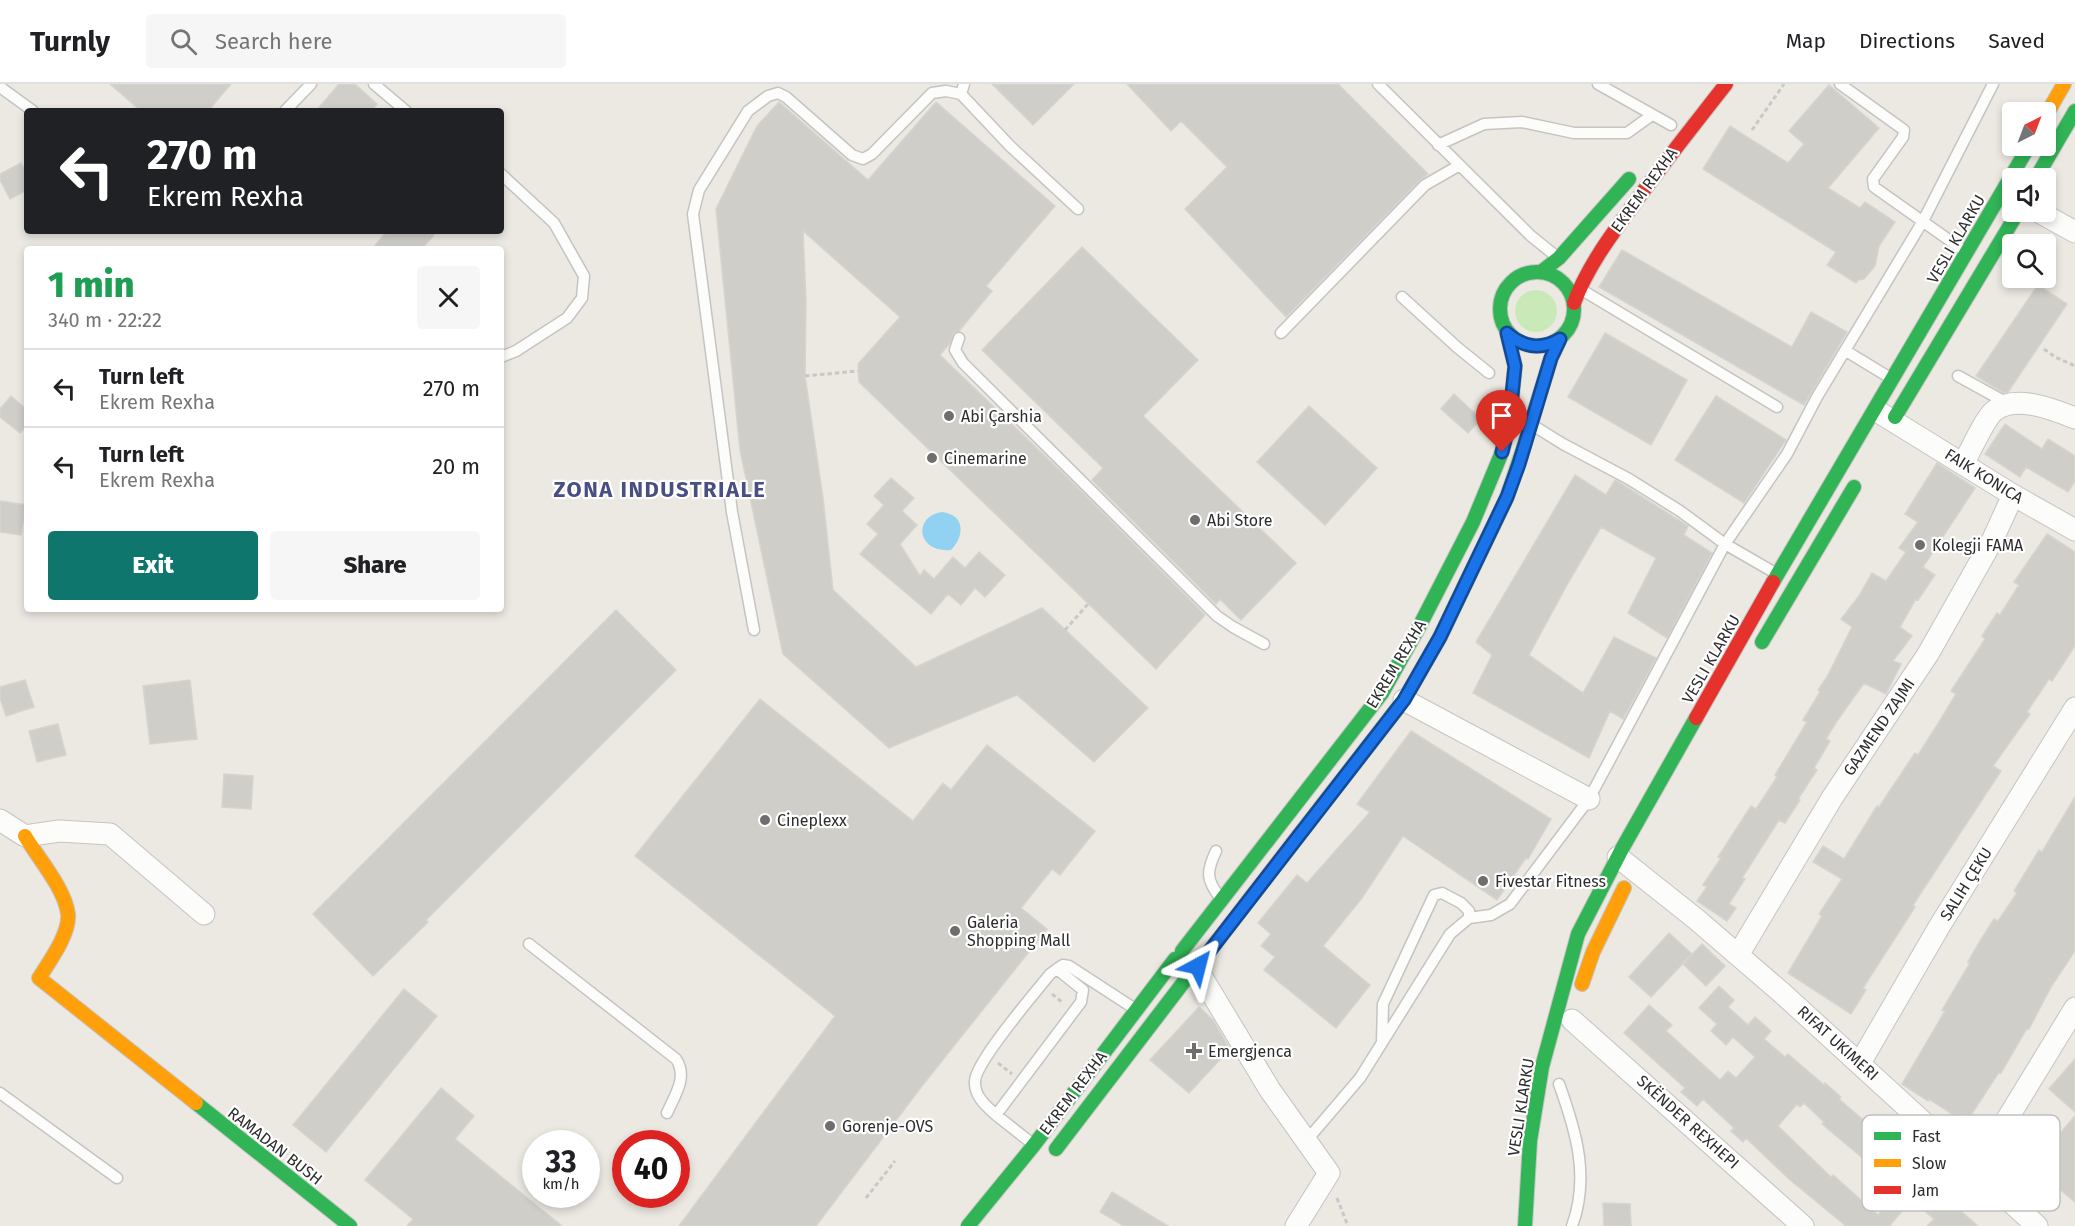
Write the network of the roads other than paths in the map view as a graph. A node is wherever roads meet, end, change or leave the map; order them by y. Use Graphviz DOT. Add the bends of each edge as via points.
graph roads {
  1 [pos="311,84"];
  2 [pos="374,84"];
  3 [pos="1378,84"];
  4 [pos="1598,84"];
  5 [pos="1726,84"];
  6 [pos="1840,84"];
  7 [pos="1993,84"];
  8 [pos="2064,84"];
  9 [pos="0,87"];
  10 [pos="962,89"];
  11 [pos="2054,102"];
  12 [pos="29,108"];
  13 [pos="288,108"];
  14 [pos="402,108"];
  15 [pos="2075,111"];
  16 [pos="1652,115"];
  17 [pos="1671,126"];
  18 [pos="1438,145"];
  19 [pos="2023,156"];
  20 [pos="1458,166"];
  21 [pos="2043,168"];
  22 [pos="1635,172"];
  23 [pos="504,177"];
  24 [pos="1078,209"];
  25 [pos="1923,221"];
  26 [pos="2056,221"];
  27 [pos="2012,222"];
  28 [pos="2075,232"];
  29 [pos="1967,253"];
  30 [pos="1558,258"];
  31 [pos="1541,272"];
  32 [pos="1579,288"];
  33 [pos="1402,297"];
  34 [pos="1574,303"];
  35 [pos="1281,333"];
  36 [pos="1507,333"];
  37 [pos="959,338"];
  38 [pos="1560,339"];
  39 [pos="1846,351"];
  40 [pos="504,356"];
  41 [pos="1489,373"];
  42 [pos="1958,376"];
  43 [pos="1893,380"];
  44 [pos="2008,403"];
  45 [pos="1777,407"];
  46 [pos="2075,418"];
  47 [pos="1885,421"];
  48 [pos="1531,424"];
  49 [pos="1963,464"];
  50 [pos="1860,477"];
  51 [pos="2013,495"];
  52 [pos="2075,530"];
  53 [pos="1725,544"];
  54 [pos="1777,574"];
  55 [pos="754,630"];
  56 [pos="1264,644"];
  57 [pos="1757,651"];
  58 [pos="1404,700"];
  59 [pos="2075,708"];
  60 [pos="1589,799"];
  61 [pos="0,820"];
  62 [pos="24,836"];
  63 [pos="1216,851"];
  64 [pos="1630,861"];
  65 [pos="1221,899"];
  66 [pos="204,914"];
  67 [pos="1469,918"];
  68 [pos="529,944"];
  69 [pos="1179,955"];
  70 [pos="1738,955"];
  71 [pos="1057,969"];
  72 [pos="1195,970"];
  73 [pos="2075,1008"];
  74 [pos="1136,1010"];
  75 [pos="1573,1018"];
  76 [pos="2069,1034"];
  77 [pos="1382,1043"];
  78 [pos="1860,1063"];
  79 [pos="1560,1077"];
  80 [pos="0,1093"];
  81 [pos="667,1113"];
  82 [pos="996,1115"];
  83 [pos="1916,1115"];
  84 [pos="2014,1115"];
  85 [pos="1554,1116"];
  86 [pos="1307,1140"];
  87 [pos="1034,1145"];
  88 [pos="1051,1156"];
  89 [pos="117,1178"];
  90 [pos="2021,1211"];
  91 [pos="350,1226"];
  92 [pos="969,1226"];
  93 [pos="1296,1226"];
  94 [pos="1525,1226"];
  95 [pos="1572,1226"];
  96 [pos="1803,1226"];
  97 [pos="2037,1226"];
  1 -- 13 [label="lane"];
  2 -- 14 [label="lane"];
  3 -- 18 [label="lane"];
  4 -- 16 [label="lane"];
  5 -- 32 [label="street, EKREM REXHA" via="1610,237"];
  6 -- 25 [label="lane" via="1904,130 1874,179 1874,187"];
  7 -- 25 [label="lane"];
  8 -- 11 [label="street"];
  9 -- 12 [label="lane"];
  10 -- 24 [label="lane" via="1010,146"];
  10 -- 55 [label="lane" via="932,93 863,159 852,155 786,97 777,93 768,96 748,111 699,190 693,214 732,512"];
  15 -- 21 [label="street"];
  16 -- 17 [label="lane"];
  16 -- 18 [label="lane" via="1627,133 1574,133 1522,122 1484,124"];
  18 -- 20 [label="lane"];
  19 -- 29 [label="street, VESLI KLARKU"];
  20 -- 30 [label="lane"];
  20 -- 35 [label="lane" via="1425,185"];
  22 -- 30 [label="street, EKREM REXHA"];
  23 -- 40 [label="lane" via="554,223 584,276 582,298 567,318"];
  25 -- 29 [label="lane"];
  25 -- 39 [label="lane"];
  26 -- 28 [label="street"];
  27 -- 47 [label="street, VESLI KLARKU"];
  29 -- 43 [label="street, VESLI KLARKU"];
  30 -- 31 [label="street, EKREM REXHA"];
  31 -- 34 [label="street" via="1562,282"];
  31 -- 36 [label="street, EKREM REXHA" via="1516,277 1507,286 1499,309"];
  32 -- 34 [label="street, EKREM REXHA"];
  32 -- 45 [label="lane"];
  33 -- 41 [label="lane"];
  34 -- 38 [label="street, EKREM REXHA" via="1572,323"];
  36 -- 38 [label="street" via="1527,346 1550,345"];
  36 -- 65 [label="street, EKREM REXHA" via="1515,366 1509,424 1502,452 1473,522 1382,693"];
  37 -- 56 [label="lane" via="955,350 963,363 1217,616"];
  38 -- 48 [label="street, EKREM REXHA"];
  39 -- 43 [label="lane"];
  39 -- 53 [label="lane" via="1787,454"];
  42 -- 44 [label="lane"];
  43 -- 47 [label="street, VESLI KLARKU"];
  44 -- 46 [label="street" via="2054,410"];
  44 -- 49 [label="street" via="1992,412"];
  47 -- 49 [label="street, FAIK KONICA"];
  47 -- 54 [label="street, VESLI KLARKU"];
  48 -- 53 [label="lane" via="1629,479"];
  48 -- 58 [label="street, EKREM REXHA" via="1491,533"];
  49 -- 51 [label="street, FAIK KONICA"];
  50 -- 57 [label="street"];
  51 -- 52 [label="street, FAIK KONICA"];
  51 -- 70 [label="street, GAZMEND ZAJMI" via="1992,541 1928,654 1832,798"];
  53 -- 54 [label="lane"];
  53 -- 60 [label="lane"];
  54 -- 64 [label="street, VESLI KLARKU"];
  58 -- 60 [label="street"];
  58 -- 72 [label="street, EKREM REXHA"];
  59 -- 78 [label="street, SALIH ÇEKU"];
  60 -- 67 [label="lane" via="1510,904 1491,915"];
  61 -- 62 [label="street"];
  62 -- 66 [label="street" via="59,831 110,834"];
  62 -- 91 [label="street, RAMADAN BUSH" via="63,897 68,916 54,957 39,978"];
  63 -- 65 [label="lane" via="1209,877"];
  64 -- 70 [label="street, RIFAT UKIMERI"];
  64 -- 75 [label="street, VESLI KLARKU" via="1593,952"];
  64 -- 94 [label="street, VESLI KLARKU" via="1578,934 1542,1067 1530,1141"];
  65 -- 69 [label="street, EKREM REXHA"];
  67 -- 77 [label="lane" via="1450,934"];
  67 -- 77 [label="lane" via="1469,911 1461,903 1442,893 1434,895 1383,1004"];
  68 -- 81 [label="lane" via="676,1059 681,1078"];
  69 -- 72 [label="street" via="1179,971"];
  69 -- 72 [label="street" via="1187,950 1194,952 1198,958"];
  69 -- 74 [label="street, EKREM REXHA"];
  70 -- 78 [label="street, RIFAT UKIMERI"];
  71 -- 74 [label="lane" via="1069,966"];
  71 -- 82 [label="lane" via="987,1054 975,1079 977,1094"];
  71 -- 82 [label="lane" via="1083,990 1081,1002"];
  72 -- 86 [label="street" via="1270,1090"];
  72 -- 88 [label="street, EKREM REXHA"];
  73 -- 76 [label="street"];
  74 -- 87 [label="street, EKREM REXHA"];
  75 -- 96 [label="street, SKËNDER REXHEPI"];
  76 -- 84 [label="street"];
  77 -- 86 [label="lane" via="1360,1078"];
  78 -- 83 [label="street, RIFAT UKIMERI"];
  79 -- 85 [label="street, VESLI KLARKU"];
  79 -- 95 [label="lane" via="1579,1151 1581,1182"];
  80 -- 89 [label="lane"];
  82 -- 87 [label="lane"];
  86 -- 93 [label="street" via="1329,1173"];
  87 -- 92 [label="street, EKREM REXHA"];
  90 -- 97 [label="street, RIFAT UKIMERI"];
}
